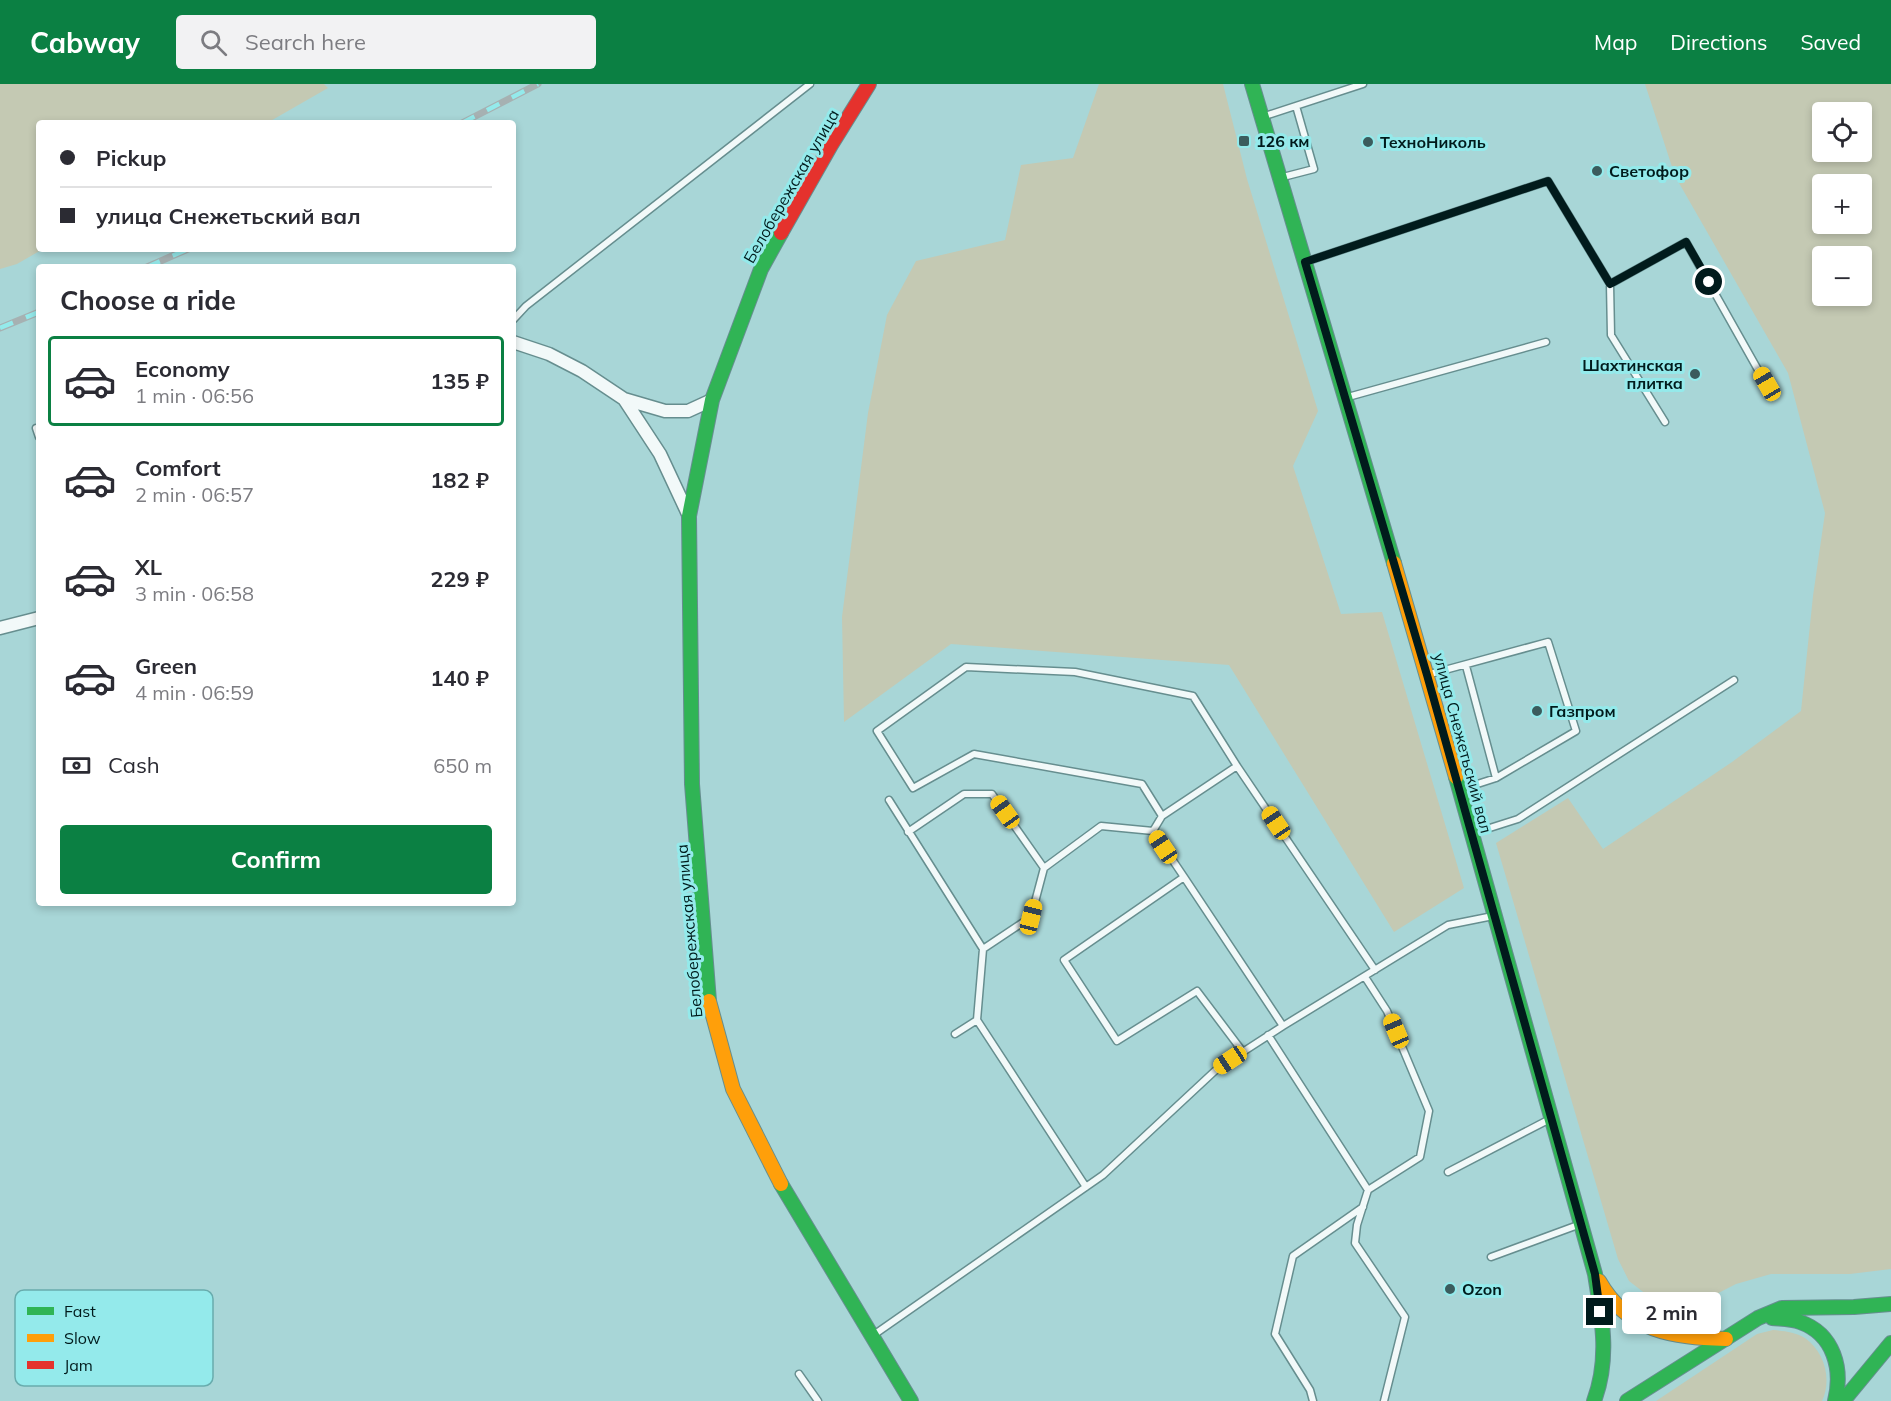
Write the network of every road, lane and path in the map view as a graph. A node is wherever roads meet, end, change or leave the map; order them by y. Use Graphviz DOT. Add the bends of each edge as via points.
graph roads {
  1 [pos="810,84"];
  2 [pos="869,84"];
  3 [pos="1252,84"];
  4 [pos="1363,84"];
  5 [pos="1296,106"];
  6 [pos="1262,117"];
  7 [pos="1280,178"];
  8 [pos="1305,262"];
  9 [pos="1610,284"];
  10 [pos="516,317"];
  11 [pos="1546,342"];
  12 [pos="516,343"];
  13 [pos="1767,384"];
  14 [pos="1345,398"];
  15 [pos="624,399"];
  16 [pos="712,400"];
  17 [pos="1665,422"];
  18 [pos="689,516"];
  19 [pos="36,619"];
  20 [pos="0,628"];
  21 [pos="1466,666"];
  22 [pos="1427,675"];
  23 [pos="1734,680"];
  24 [pos="1237,766"];
  25 [pos="1496,778"];
  26 [pos="1459,790"];
  27 [pos="889,800"];
  28 [pos="1162,816"];
  29 [pos="1152,831"];
  30 [pos="908,832"];
  31 [pos="1471,834"];
  32 [pos="1044,868"];
  33 [pos="1184,877"];
  34 [pos="1494,916"];
  35 [pos="983,949"];
  36 [pos="1376,970"];
  37 [pos="1365,977"];
  38 [pos="977,1020"];
  39 [pos="1282,1026"];
  40 [pos="955,1034"];
  41 [pos="1268,1035"];
  42 [pos="1243,1052"];
  43 [pos="1551,1118"];
  44 [pos="1448,1172"];
  45 [pos="1086,1187"];
  46 [pos="1368,1190"];
  47 [pos="1363,1207"];
  48 [pos="1581,1224"];
  49 [pos="1491,1257"];
  50 [pos="1595,1274"];
  51 [pos="1891,1304"];
  52 [pos="1758,1318"];
  53 [pos="872,1336"];
  54 [pos="1726,1339"];
  55 [pos="1891,1343"];
  56 [pos="799,1374"];
  57 [pos="818,1401"];
  58 [pos="911,1401"];
  59 [pos="1314,1401"];
  60 [pos="1384,1401"];
  61 [pos="1594,1401"];
  62 [pos="1627,1401"];
  63 [pos="1835,1401"];
  64 [pos="1844,1401"];
  1 -- 10 [label="lane"];
  2 -- 16 [label="main road, Белобережская улица" via="761,268"];
  3 -- 6 [label="main road, улица Снежетьский вал"];
  4 -- 5 [label="lane"];
  5 -- 6 [label="lane"];
  5 -- 7 [label="lane" via="1314,169"];
  6 -- 7 [label="main road, улица Снежетьский вал"];
  7 -- 8 [label="main road, улица Снежетьский вал"];
  8 -- 9 [label="lane" via="1548,181"];
  8 -- 14 [label="main road, улица Снежетьский вал"];
  9 -- 13 [label="lane" via="1686,242"];
  9 -- 17 [label="lane" via="1611,335"];
  11 -- 14 [label="lane"];
  12 -- 15 [label="street, Белобережская улица" via="582,371"];
  14 -- 22 [label="main road, улица Снежетьский вал"];
  15 -- 16 [label="street" via="665,411 688,411"];
  15 -- 18 [label="street, Белобережская улица" via="660,454"];
  16 -- 18 [label="main road, Белобережская улица"];
  18 -- 53 [label="main road, Белобережская улица" via="692,784 710,1007 733,1089 782,1186"];
  19 -- 20 [label="street"];
  21 -- 22 [label="lane"];
  21 -- 25 [label="lane"];
  21 -- 25 [label="lane" via="1548,642 1576,731"];
  22 -- 26 [label="main road, улица Снежетьский вал"];
  23 -- 31 [label="lane" via="1518,819"];
  24 -- 28 [label="lane"];
  24 -- 28 [label="lane" via="1193,696 1075,672 966,668 877,731 914,788 974,754 1142,784"];
  24 -- 36 [label="lane"];
  25 -- 26 [label="lane"];
  26 -- 31 [label="main road, улица Снежетьский вал"];
  27 -- 30 [label="lane"];
  28 -- 29 [label="lane"];
  29 -- 32 [label="lane" via="1101,826"];
  29 -- 33 [label="lane"];
  30 -- 32 [label="lane" via="964,794 992,794"];
  30 -- 35 [label="lane"];
  31 -- 34 [label="main road, улица Снежетьский вал"];
  32 -- 35 [label="lane" via="1031,917"];
  33 -- 39 [label="lane"];
  33 -- 42 [label="lane" via="1064,960 1118,1041 1197,991"];
  34 -- 36 [label="lane" via="1448,925"];
  34 -- 43 [label="main road, улица Снежетьский вал"];
  35 -- 38 [label="lane"];
  36 -- 37 [label="lane"];
  37 -- 39 [label="lane"];
  37 -- 46 [label="lane" via="1387,1011 1429,1111 1419,1157"];
  38 -- 40 [label="lane"];
  38 -- 45 [label="lane"];
  39 -- 41 [label="lane"];
  41 -- 42 [label="lane"];
  41 -- 46 [label="lane"];
  42 -- 45 [label="lane" via="1218,1068"];
  43 -- 44 [label="lane"];
  43 -- 48 [label="main road, улица Снежетьский вал"];
  45 -- 53 [label="lane"];
  46 -- 47 [label="lane"];
  47 -- 59 [label="lane" via="1293,1256 1275,1334"];
  47 -- 60 [label="lane" via="1355,1243 1405,1317"];
  48 -- 49 [label="lane"];
  48 -- 50 [label="main road, улица Снежетьский вал"];
  50 -- 54 [label="main road, улица Снежетьский вал" via="1612,1302 1645,1326 1689,1338"];
  50 -- 61 [label="main road, улица Снежетьский вал" via="1606,1352"];
  51 -- 52 [label="main road" via="1782,1308"];
  52 -- 54 [label="main road"];
  52 -- 63 [label="main road" via="1802,1322 1821,1333 1838,1361 1840,1379"];
  53 -- 58 [label="main road, Белобережская улица"];
  54 -- 62 [label="main road"];
  55 -- 64 [label="main road"];
  56 -- 57 [label="lane"];
}
